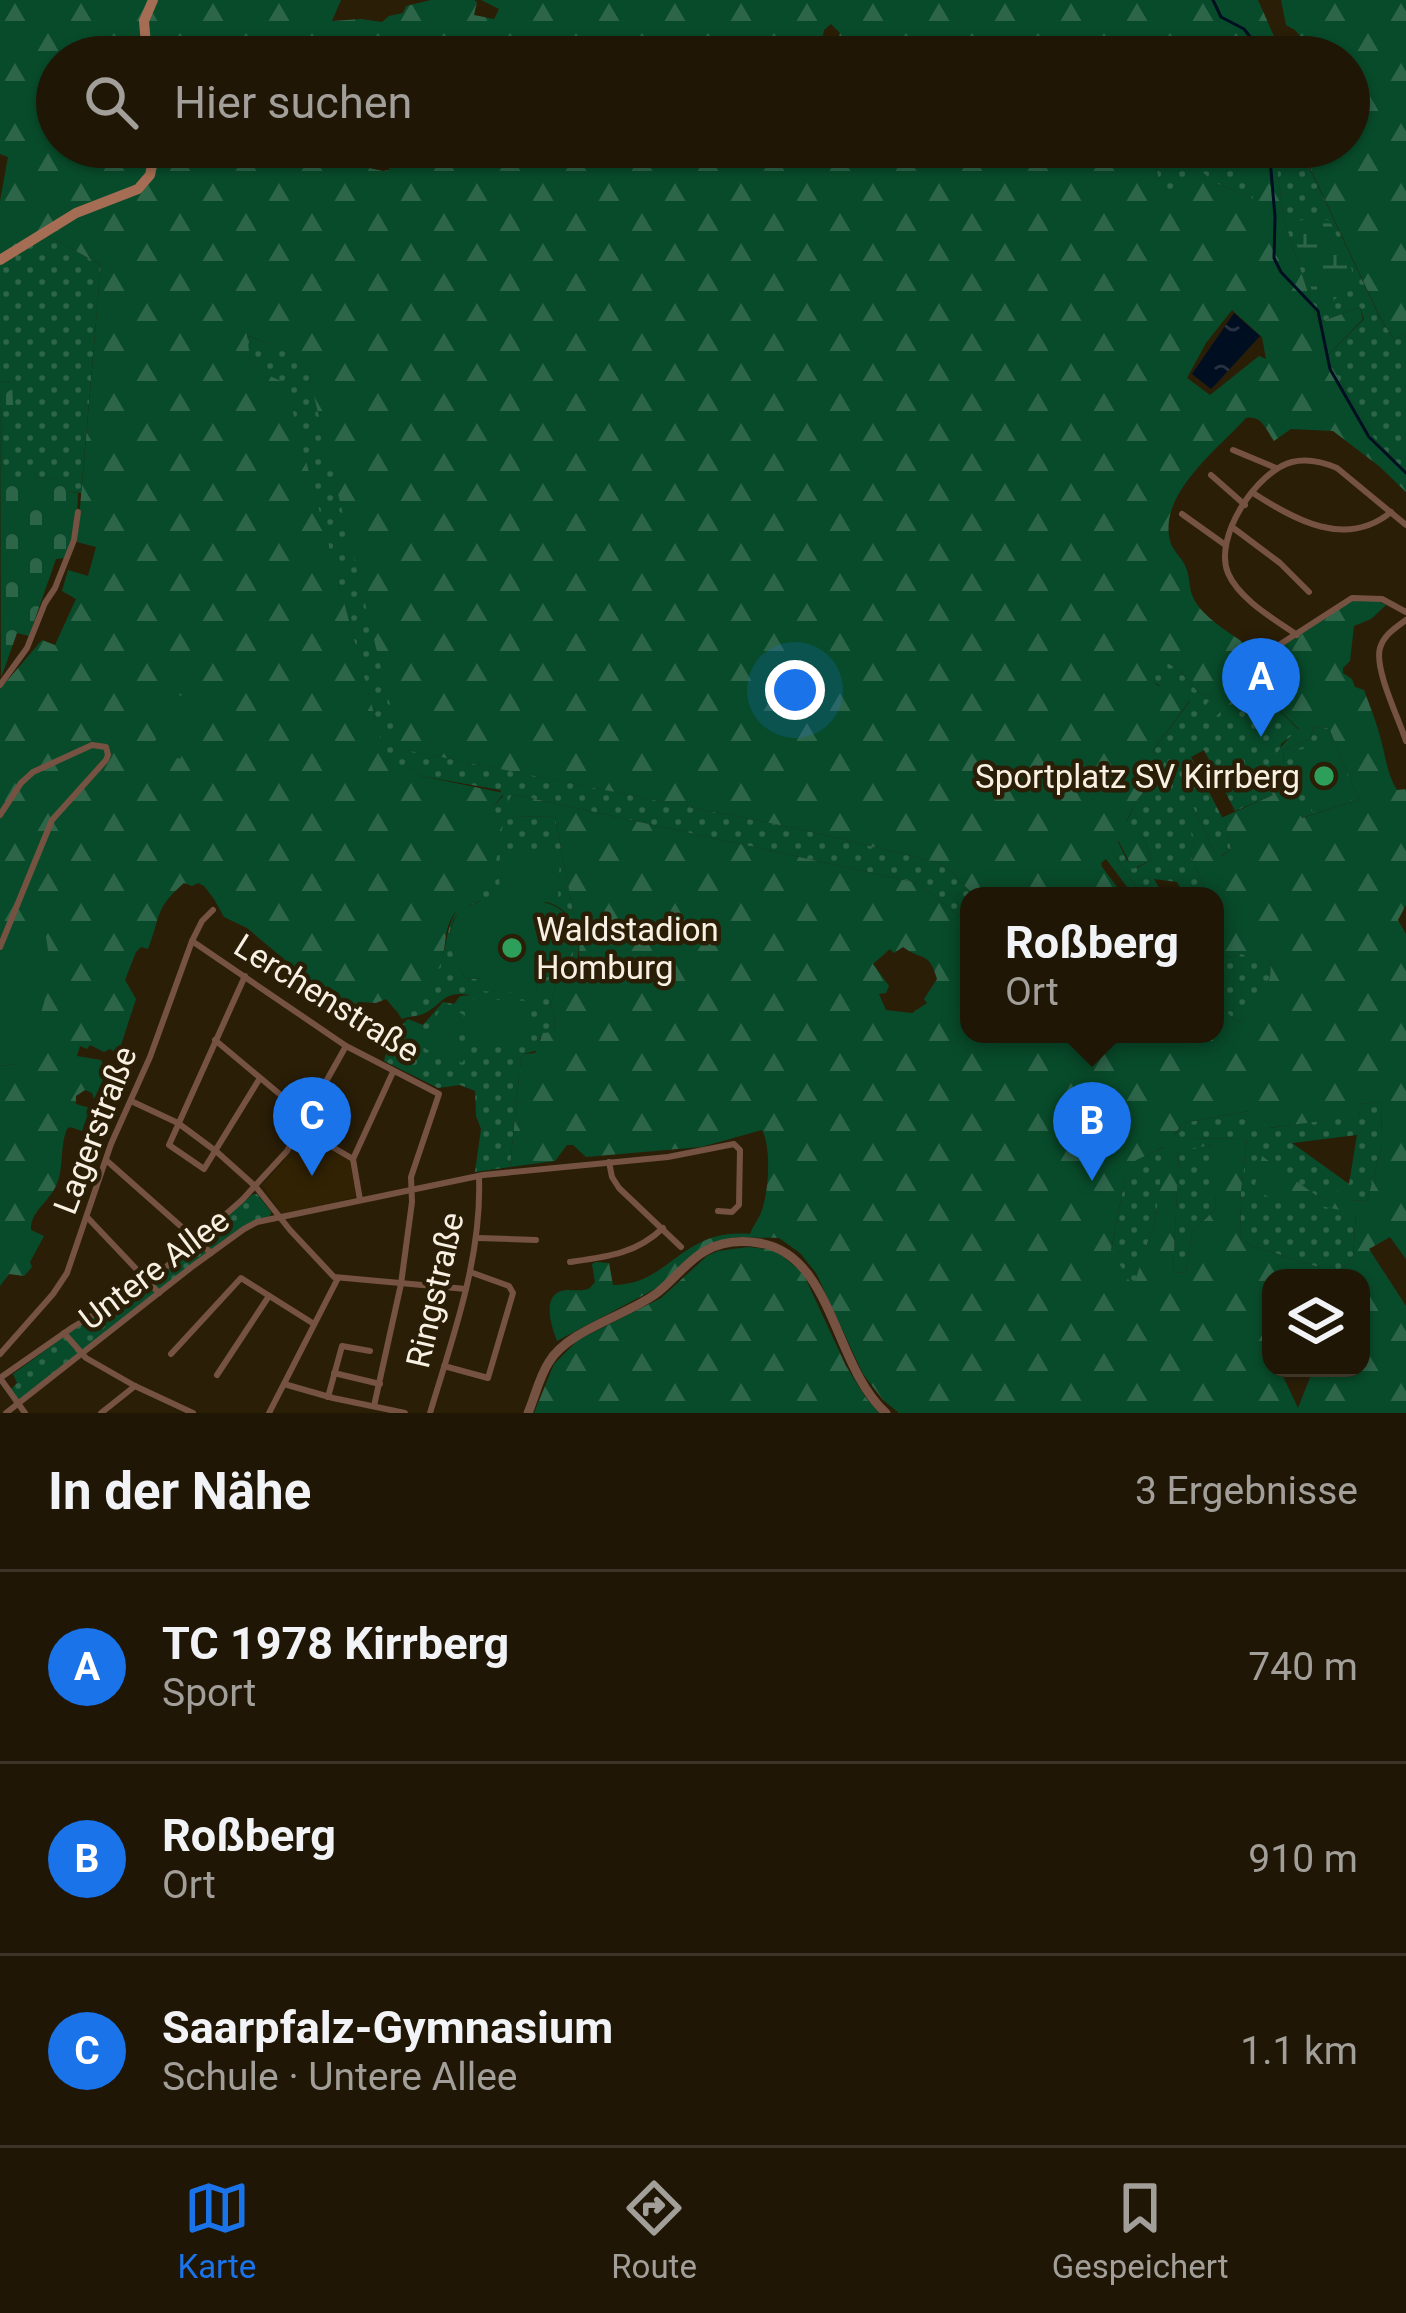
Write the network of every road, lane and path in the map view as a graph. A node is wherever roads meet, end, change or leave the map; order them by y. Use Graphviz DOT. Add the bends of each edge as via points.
graph roads {
  1 [pos="153,0"];
  2 [pos="145,36"];
  3 [pos="152,168"];
  4 [pos="0,260"];
  5 [pos="1233,450"];
  6 [pos="1276,468"];
  7 [pos="1211,476"];
  8 [pos="1253,493"];
  9 [pos="1245,505"];
  10 [pos="78,512"];
  11 [pos="1391,512"];
  12 [pos="1182,514"];
  13 [pos="1406,525"];
  14 [pos="1232,526"];
  15 [pos="1224,544"];
  16 [pos="1309,592"];
  17 [pos="1406,616"];
  18 [pos="1297,635"];
  19 [pos="1268,652"];
  20 [pos="0,685"];
  21 [pos="1406,741"];
  22 [pos="0,815"];
  23 [pos="213,910"];
  24 [pos="192,941"];
  25 [pos="0,946"];
  26 [pos="245,976"];
  27 [pos="215,1040"];
  28 [pos="346,1046"];
  29 [pos="393,1072"];
  30 [pos="260,1078"];
  31 [pos="130,1101"];
  32 [pos="307,1117"];
  33 [pos="178,1123"];
  34 [pos="301,1128"];
  35 [pos="217,1151"];
  36 [pos="353,1159"];
  37 [pos="106,1160"];
  38 [pos="609,1162"];
  39 [pos="479,1176"];
  40 [pos="256,1186"];
  41 [pos="411,1190"];
  42 [pos="360,1200"];
  43 [pos="718,1211"];
  44 [pos="86,1217"];
  45 [pos="278,1217"];
  46 [pos="663,1228"];
  47 [pos="478,1238"];
  48 [pos="536,1240"];
  49 [pos="198,1241"];
  50 [pos="681,1246"];
  51 [pos="211,1253"];
  52 [pos="571,1262"];
  53 [pos="470,1272"];
  54 [pos="338,1278"];
  55 [pos="149,1282"];
  56 [pos="401,1283"];
  57 [pos="466,1289"];
  58 [pos="159,1293"];
  59 [pos="269,1296"];
  60 [pos="314,1324"];
  61 [pos="64,1333"];
  62 [pos="370,1351"];
  63 [pos="0,1354"];
  64 [pos="171,1354"];
  65 [pos="82,1355"];
  66 [pos="444,1366"];
  67 [pos="334,1373"];
  68 [pos="217,1375"];
  69 [pos="0,1378"];
  70 [pos="284,1384"];
  71 [pos="380,1384"];
  72 [pos="135,1387"];
  73 [pos="330,1397"];
  74 [pos="17,1405"];
  75 [pos="374,1406"];
  76 [pos="6,1413"];
  77 [pos="25,1413"];
  78 [pos="101,1413"];
  79 [pos="193,1413"];
  80 [pos="269,1413"];
  81 [pos="328,1413"];
  82 [pos="405,1413"];
  83 [pos="430,1413"];
  84 [pos="527,1413"];
  85 [pos="886,1413"];
  1 -- 2 [label="main road"];
  3 -- 4 [label="main road" via="138,189 76,213"];
  5 -- 6 [label="street"];
  6 -- 8 [label="street"];
  6 -- 11 [label="street" via="1297,460 1327,464"];
  7 -- 9 [label="street"];
  8 -- 9 [label="street"];
  8 -- 11 [label="street" via="1292,517 1341,531"];
  9 -- 14 [label="street"];
  10 -- 20 [label="street" via="55,588"];
  11 -- 13 [label="street"];
  12 -- 15 [label="street"];
  14 -- 15 [label="street"];
  14 -- 16 [label="street"];
  15 -- 18 [label="street" via="1238,589"];
  17 -- 18 [label="street" via="1382,599 1352,598"];
  17 -- 21 [label="street" via="1378,658"];
  18 -- 19 [label="street"];
  22 -- 25 [label="street" via="29,774 92,745 106,747 106,760 52,820"];
  23 -- 24 [label="street, Lagerstraße"];
  24 -- 26 [label="street, Lerchenstraße"];
  24 -- 31 [label="street, Lagerstraße"];
  26 -- 27 [label="street"];
  26 -- 28 [label="street, Lerchenstraße"];
  27 -- 30 [label="street"];
  27 -- 33 [label="street"];
  28 -- 29 [label="street, Lerchenstraße"];
  28 -- 32 [label="street"];
  29 -- 36 [label="street"];
  29 -- 41 [label="street, Lerchenstraße" via="439,1094"];
  30 -- 32 [label="street"];
  30 -- 35 [label="street"];
  31 -- 33 [label="street"];
  31 -- 37 [label="street, Lagerstraße"];
  32 -- 34 [label="street"];
  33 -- 35 [label="street"];
  33 -- 35 [label="street" via="169,1145 200,1169"];
  34 -- 36 [label="street"];
  34 -- 40 [label="street"];
  35 -- 40 [label="street"];
  36 -- 42 [label="street"];
  37 -- 44 [label="street, Lagerstraße"];
  37 -- 49 [label="street"];
  38 -- 39 [label="street, Untere Allee"];
  38 -- 43 [label="street, Untere Allee" via="734,1144 739,1205"];
  38 -- 46 [label="street" via="619,1188"];
  39 -- 41 [label="street, Untere Allee"];
  39 -- 47 [label="street, Ringstraße"];
  40 -- 45 [label="street"];
  40 -- 49 [label="street"];
  41 -- 42 [label="street, Untere Allee"];
  41 -- 56 [label="street"];
  42 -- 45 [label="street, Untere Allee"];
  44 -- 55 [label="street"];
  44 -- 63 [label="street, Lagerstraße" via="65,1277"];
  45 -- 51 [label="street, Untere Allee"];
  45 -- 54 [label="street"];
  46 -- 50 [label="street"];
  46 -- 52 [label="street" via="626,1253"];
  47 -- 48 [label="street"];
  47 -- 53 [label="street, Ringstraße"];
  49 -- 51 [label="street"];
  49 -- 55 [label="street"];
  51 -- 58 [label="street, Untere Allee"];
  53 -- 57 [label="street, Ringstraße"];
  53 -- 66 [label="street" via="513,1289 488,1378"];
  54 -- 56 [label="street"];
  54 -- 60 [label="street"];
  55 -- 58 [label="street"];
  55 -- 61 [label="street"];
  56 -- 57 [label="street"];
  56 -- 71 [label="street"];
  57 -- 66 [label="street, Ringstraße"];
  58 -- 65 [label="street, Untere Allee"];
  59 -- 60 [label="street"];
  59 -- 64 [label="street" via="238,1280"];
  59 -- 68 [label="street"];
  60 -- 70 [label="street"];
  61 -- 65 [label="street"];
  61 -- 69 [label="street"];
  62 -- 67 [label="street" via="342,1346"];
  65 -- 72 [label="street"];
  65 -- 74 [label="street, Untere Allee"];
  66 -- 83 [label="street, Ringstraße"];
  67 -- 71 [label="street"];
  67 -- 73 [label="street"];
  69 -- 74 [label="street"];
  70 -- 73 [label="street"];
  70 -- 80 [label="street"];
  71 -- 75 [label="street"];
  72 -- 78 [label="street"];
  72 -- 79 [label="street"];
  73 -- 75 [label="street"];
  73 -- 81 [label="street"];
  74 -- 76 [label="street, Untere Allee"];
  74 -- 77 [label="street"];
  75 -- 82 [label="street"];
  84 -- 85 [label="street" via="548,1362 566,1343 648,1299 707,1250 750,1241 776,1246 807,1270 859,1381"];
}
